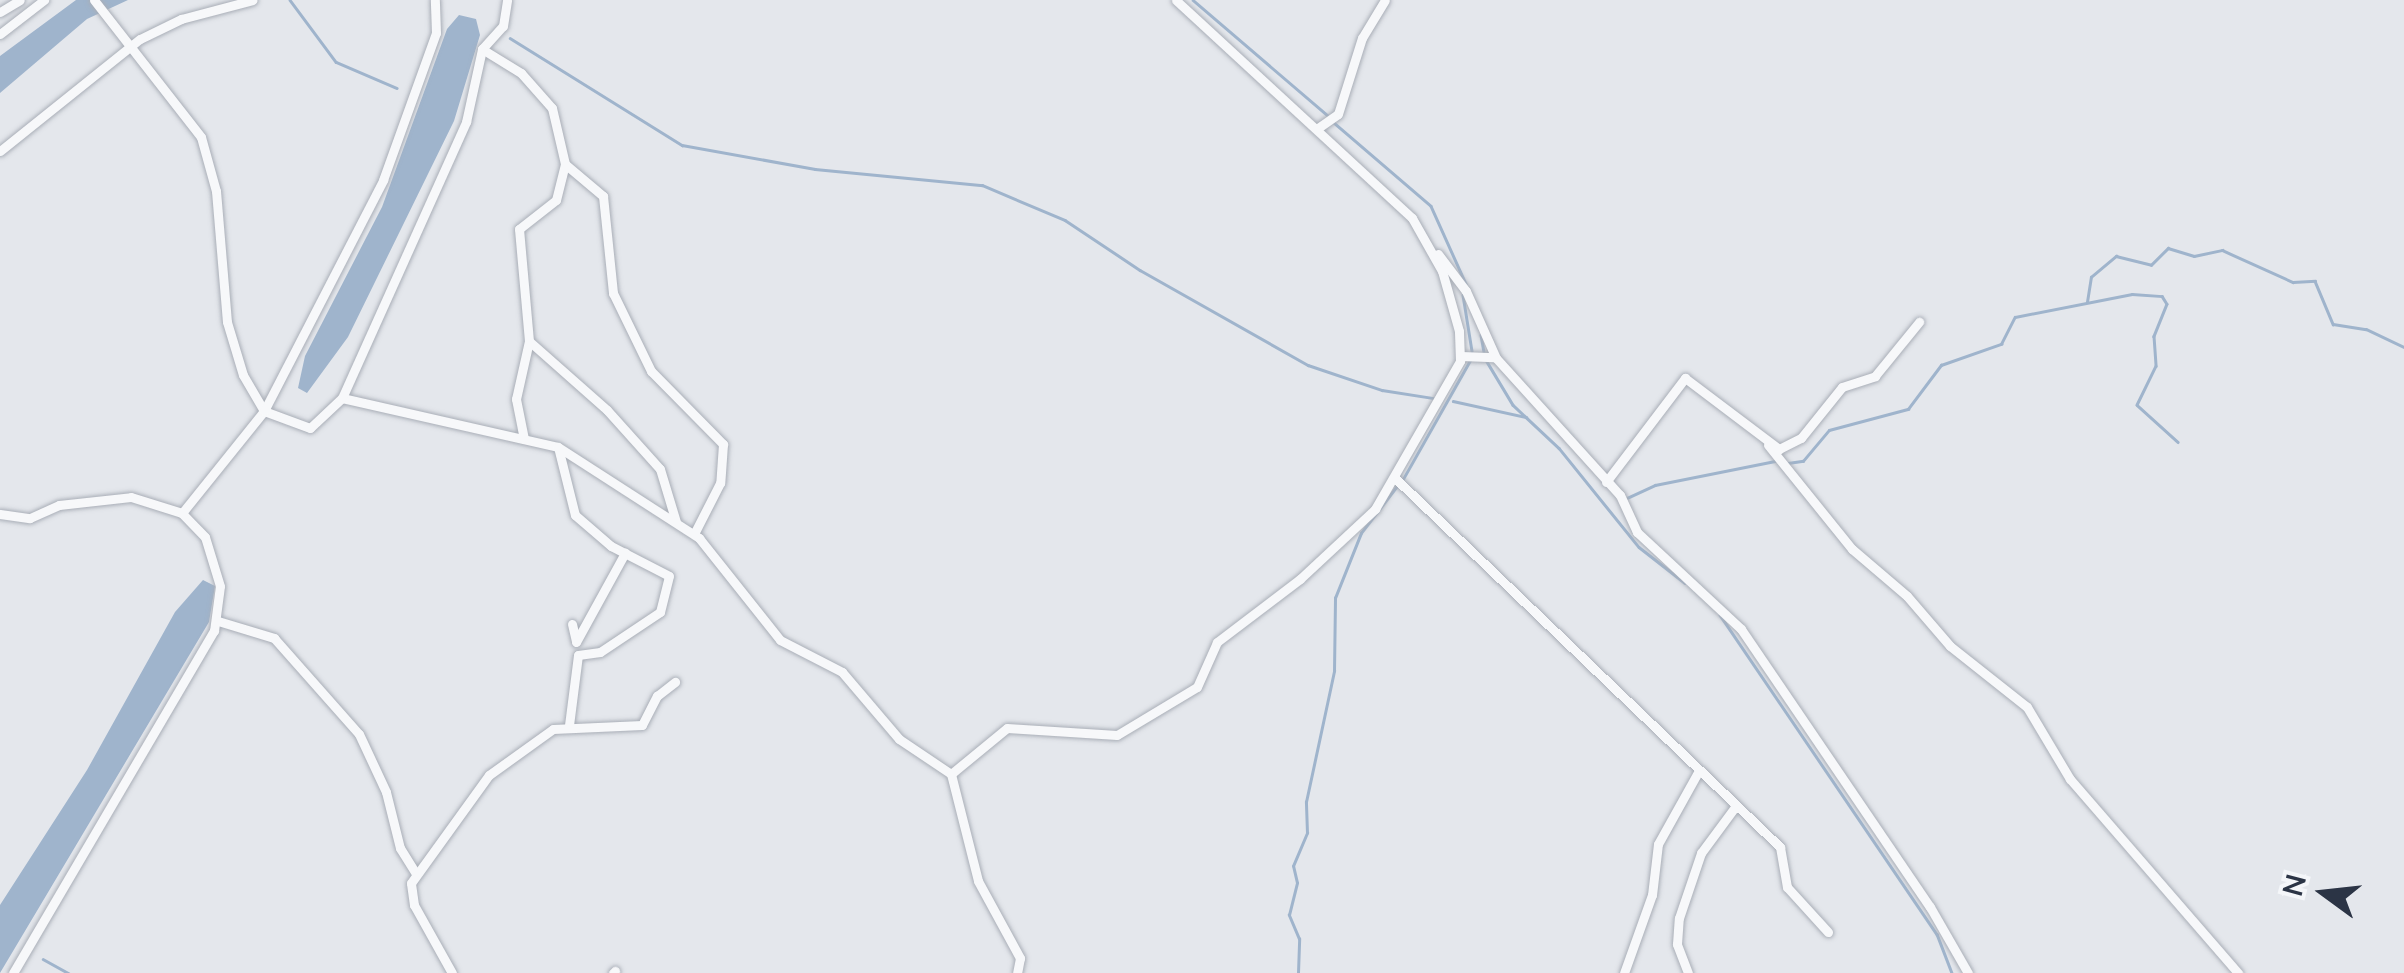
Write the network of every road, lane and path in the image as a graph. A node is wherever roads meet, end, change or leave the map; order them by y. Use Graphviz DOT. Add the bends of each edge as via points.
graph roads {
  1 [pos="20,0"];
  2 [pos="44,0"];
  3 [pos="94,0"];
  4 [pos="253,0"];
  5 [pos="435,0"];
  6 [pos="507,0"];
  7 [pos="1176,0"];
  8 [pos="1385,0"];
  9 [pos="0,12"];
  10 [pos="0,34"];
  11 [pos="125,46"];
  12 [pos="482,49"];
  13 [pos="1318,128"];
  14 [pos="0,151"];
  15 [pos="565,164"];
  16 [pos="1432,248"];
  17 [pos="1919,322"];
  18 [pos="530,341"];
  19 [pos="1462,356"];
  20 [pos="1496,358"];
  21 [pos="342,398"];
  22 [pos="264,411"];
  23 [pos="524,439"];
  24 [pos="1768,445"];
  25 [pos="558,447"];
  26 [pos="1396,478"];
  27 [pos="1606,482"];
  28 [pos="182,513"];
  29 [pos="0,514"];
  30 [pos="676,522"];
  31 [pos="694,534"];
  32 [pos="624,553"];
  33 [pos="218,622"];
  34 [pos="572,624"];
  35 [pos="576,642"];
  36 [pos="578,654"];
  37 [pos="675,682"];
  38 [pos="568,725"];
  39 [pos="1698,772"];
  40 [pos="951,774"];
  41 [pos="1734,807"];
  42 [pos="416,874"];
  43 [pos="1828,932"];
  44 [pos="12,973"];
  45 [pos="452,973"];
  46 [pos="1017,973"];
  47 [pos="1624,973"];
  48 [pos="1688,973"];
  49 [pos="1968,973"];
  50 [pos="2238,973"];
  1 -- 9 [label="street"];
  2 -- 10 [label="street"];
  3 -- 11 [label="street"];
  4 -- 11 [label="street" via="172,23"];
  5 -- 22 [label="street" via="436,33 383,180"];
  6 -- 12 [label="street" via="503,26"];
  7 -- 13 [label="street"];
  8 -- 13 [label="street" via="1362,38 1338,114"];
  11 -- 14 [label="street"];
  11 -- 22 [label="street" via="168,89 201,137 216,190 227,322"];
  12 -- 15 [label="street" via="521,73 552,108"];
  12 -- 21 [label="street" via="466,122"];
  13 -- 16 [label="street" via="1412,218"];
  15 -- 18 [label="street" via="556,200 518,230"];
  15 -- 31 [label="street" via="602,196 612,293 651,371 723,444 720,483"];
  16 -- 19 [label="street"];
  16 -- 20 [label="street" via="1466,291"];
  17 -- 24 [label="street" via="1875,376 1836,392 1801,438 1780,448"];
  18 -- 23 [label="street" via="516,399"];
  18 -- 30 [label="street" via="660,469"];
  19 -- 20 [label="street"];
  19 -- 26 [label="street"];
  20 -- 27 [label="street"];
  21 -- 22 [label="street" via="310,428"];
  21 -- 23 [label="street"];
  22 -- 28 [label="street"];
  23 -- 25 [label="street"];
  24 -- 27 [label="street" via="1721,399 1685,378"];
  24 -- 50 [label="street" via="1852,549 1950,646 2027,707 2070,778"];
  25 -- 30 [label="street"];
  25 -- 32 [label="street" via="575,516"];
  26 -- 39 [label="street"];
  26 -- 40 [label="street" via="1337,546 1218,642 1197,687 1116,735 1007,728"];
  27 -- 49 [label="street" via="1663,563 1741,629"];
  28 -- 29 [label="street" via="131,497 59,505 30,518"];
  28 -- 33 [label="street" via="205,536 220,586"];
  30 -- 31 [label="street"];
  31 -- 40 [label="street" via="780,640 842,672 899,739"];
  32 -- 35 [label="street"];
  32 -- 36 [label="street" via="669,576 660,612 600,652"];
  33 -- 42 [label="street" via="274,638 359,734 386,792 400,848"];
  33 -- 44 [label="street"];
  34 -- 35 [label="street"];
  35 -- 36 [label="street"];
  36 -- 38 [label="street"];
  37 -- 38 [label="street" via="657,696 642,725"];
  38 -- 42 [label="street" via="500,762"];
  39 -- 41 [label="street"];
  39 -- 47 [label="street" via="1658,844 1652,895"];
  40 -- 46 [label="street" via="978,882 1020,958"];
  41 -- 43 [label="street" via="1780,847 1788,887"];
  41 -- 48 [label="street" via="1701,853 1679,918 1677,944"];
  42 -- 45 [label="street" via="412,900"];
}
